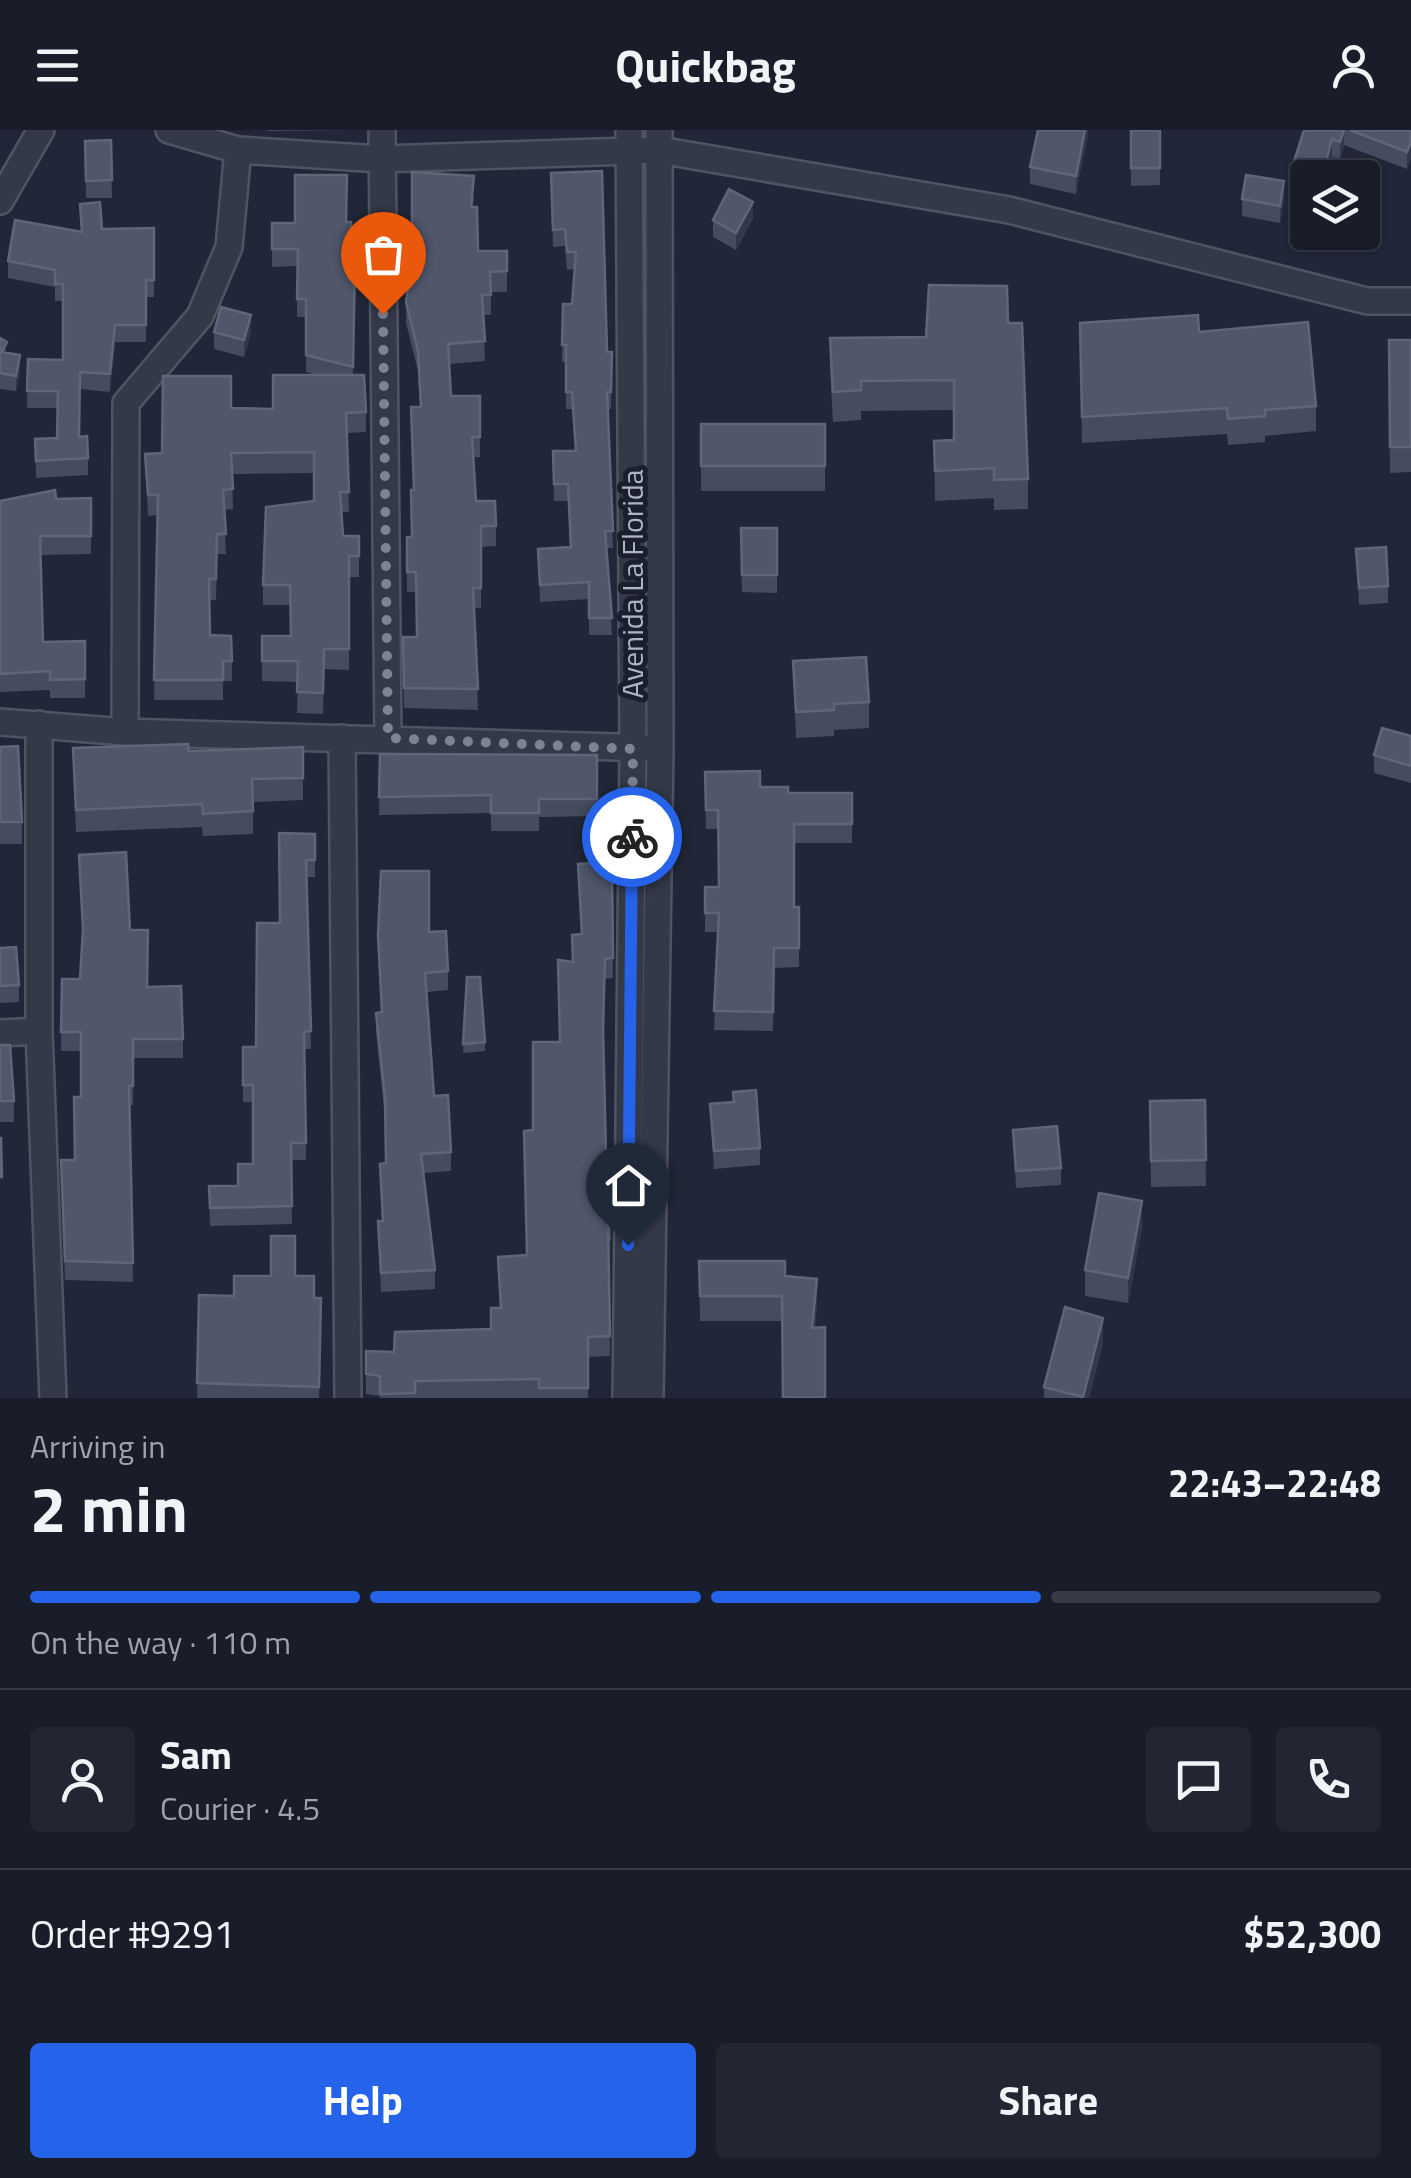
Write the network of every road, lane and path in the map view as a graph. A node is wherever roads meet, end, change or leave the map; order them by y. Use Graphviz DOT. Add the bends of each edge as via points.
graph roads {
  1 [pos="42,130"];
  2 [pos="168,130"];
  3 [pos="382,130"];
  4 [pos="659,140"];
  5 [pos="629,142"];
  6 [pos="238,150"];
  7 [pos="382,159"];
  8 [pos="0,201"];
  9 [pos="1411,301"];
  10 [pos="0,722"];
  11 [pos="39,724"];
  12 [pos="126,732"];
  13 [pos="342,738"];
  14 [pos="388,738"];
  15 [pos="660,748"];
  16 [pos="633,749"];
  17 [pos="38,1031"];
  18 [pos="0,1033"];
  19 [pos="54,1398"];
  20 [pos="348,1398"];
  21 [pos="626,1398"];
  22 [pos="650,1398"];
  1 -- 8 [label="street"];
  2 -- 6 [label="street"];
  3 -- 7 [label="street"];
  4 -- 5 [label="street"];
  4 -- 9 [label="street" via="1009,210 1367,302"];
  4 -- 15 [label="street"];
  5 -- 7 [label="street"];
  5 -- 16 [label="street, Avenida La Florida"];
  6 -- 7 [label="street"];
  6 -- 12 [label="street" via="230,248 200,316 126,404"];
  7 -- 14 [label="street"];
  10 -- 11 [label="street"];
  11 -- 12 [label="street"];
  11 -- 17 [label="street"];
  12 -- 13 [label="street"];
  13 -- 14 [label="street"];
  13 -- 20 [label="street"];
  14 -- 16 [label="street"];
  15 -- 16 [label="street"];
  15 -- 22 [label="street"];
  16 -- 21 [label="street, Avenida La Florida"];
  17 -- 18 [label="street"];
  17 -- 19 [label="street"];
}
